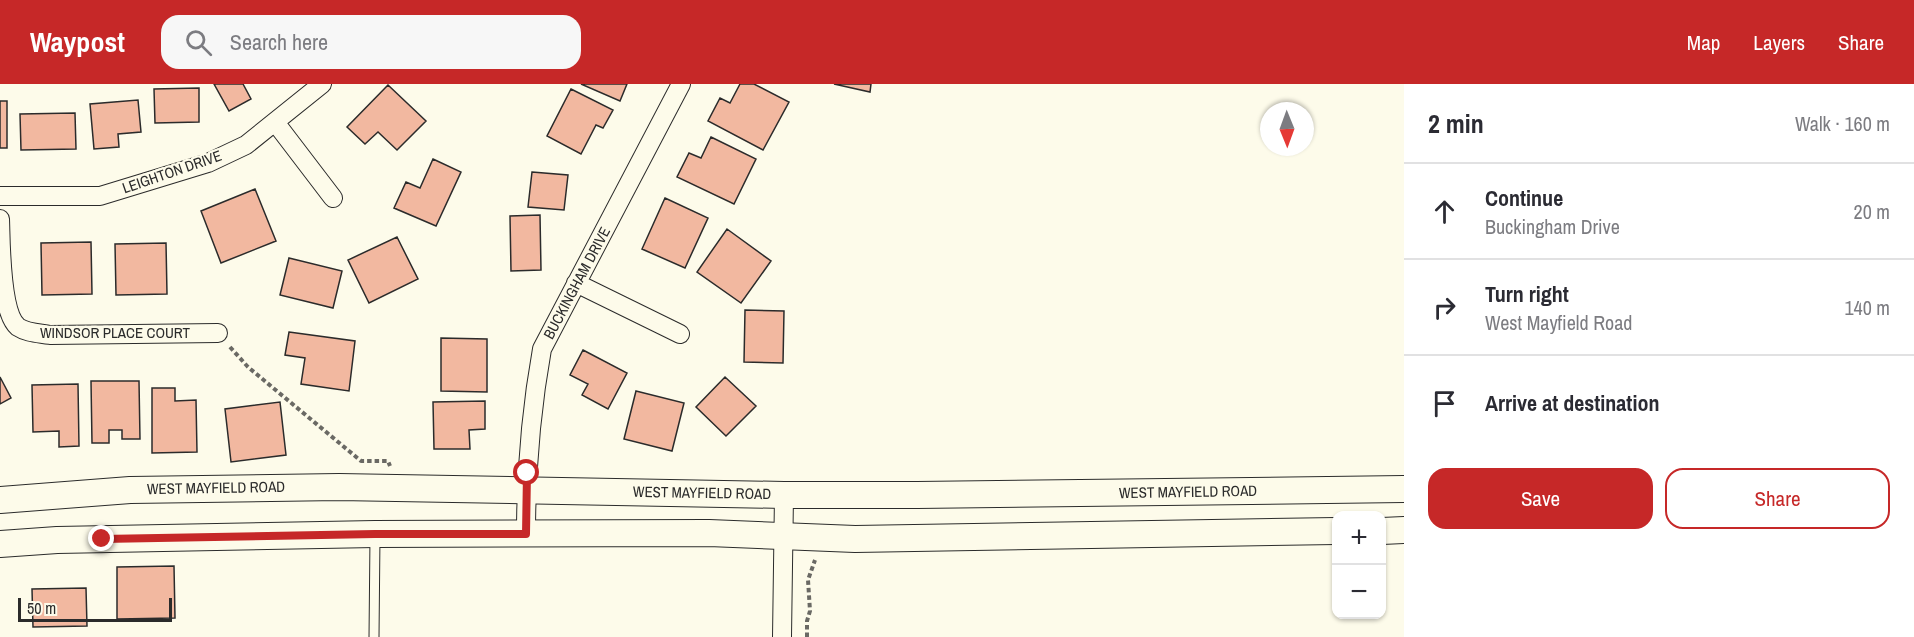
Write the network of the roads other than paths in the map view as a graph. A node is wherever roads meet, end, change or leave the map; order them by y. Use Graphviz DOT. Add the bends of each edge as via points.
graph roads {
  1 [pos="322,84"];
  2 [pos="681,84"];
  3 [pos="275,122"];
  4 [pos="0,196"];
  5 [pos="333,198"];
  6 [pos="0,219"];
  7 [pos="576,283"];
  8 [pos="218,333"];
  9 [pos="680,334"];
  10 [pos="526,489"];
  11 [pos="1404,489"];
  12 [pos="784,495"];
  13 [pos="0,500"];
  14 [pos="1404,530"];
  15 [pos="1332,531"];
  16 [pos="1386,531"];
  17 [pos="375,534"];
  18 [pos="526,534"];
  19 [pos="783,537"];
  20 [pos="0,544"];
  21 [pos="374,637"];
  22 [pos="782,637"];
  1 -- 3 [label="street, LEIGHTON DRIVE"];
  2 -- 7 [label="street, BUCKINGHAM DRIVE"];
  3 -- 4 [label="street, LEIGHTON DRIVE" via="246,144 208,163 100,196"];
  3 -- 5 [label="street"];
  6 -- 8 [label="street, WINDSOR PLACE COURT" via="4,299 10,318 18,327 50,335"];
  7 -- 9 [label="street"];
  7 -- 10 [label="street, BUCKINGHAM DRIVE" via="542,349"];
  10 -- 12 [label="main road, WEST MAYFIELD ROAD"];
  10 -- 13 [label="main road, WEST MAYFIELD ROAD" via="130,490"];
  10 -- 18 [label="street, BUCKINGHAM DRIVE"];
  11 -- 12 [label="main road, WEST MAYFIELD ROAD"];
  12 -- 19 [label="street"];
  14 -- 16 [label="main road"];
  15 -- 19 [label="main road" via="855,540"];
  17 -- 18 [label="main road"];
  17 -- 20 [label="main road"];
  17 -- 21 [label="lane"];
  18 -- 19 [label="main road" via="708,533"];
  19 -- 22 [label="street"];
}
